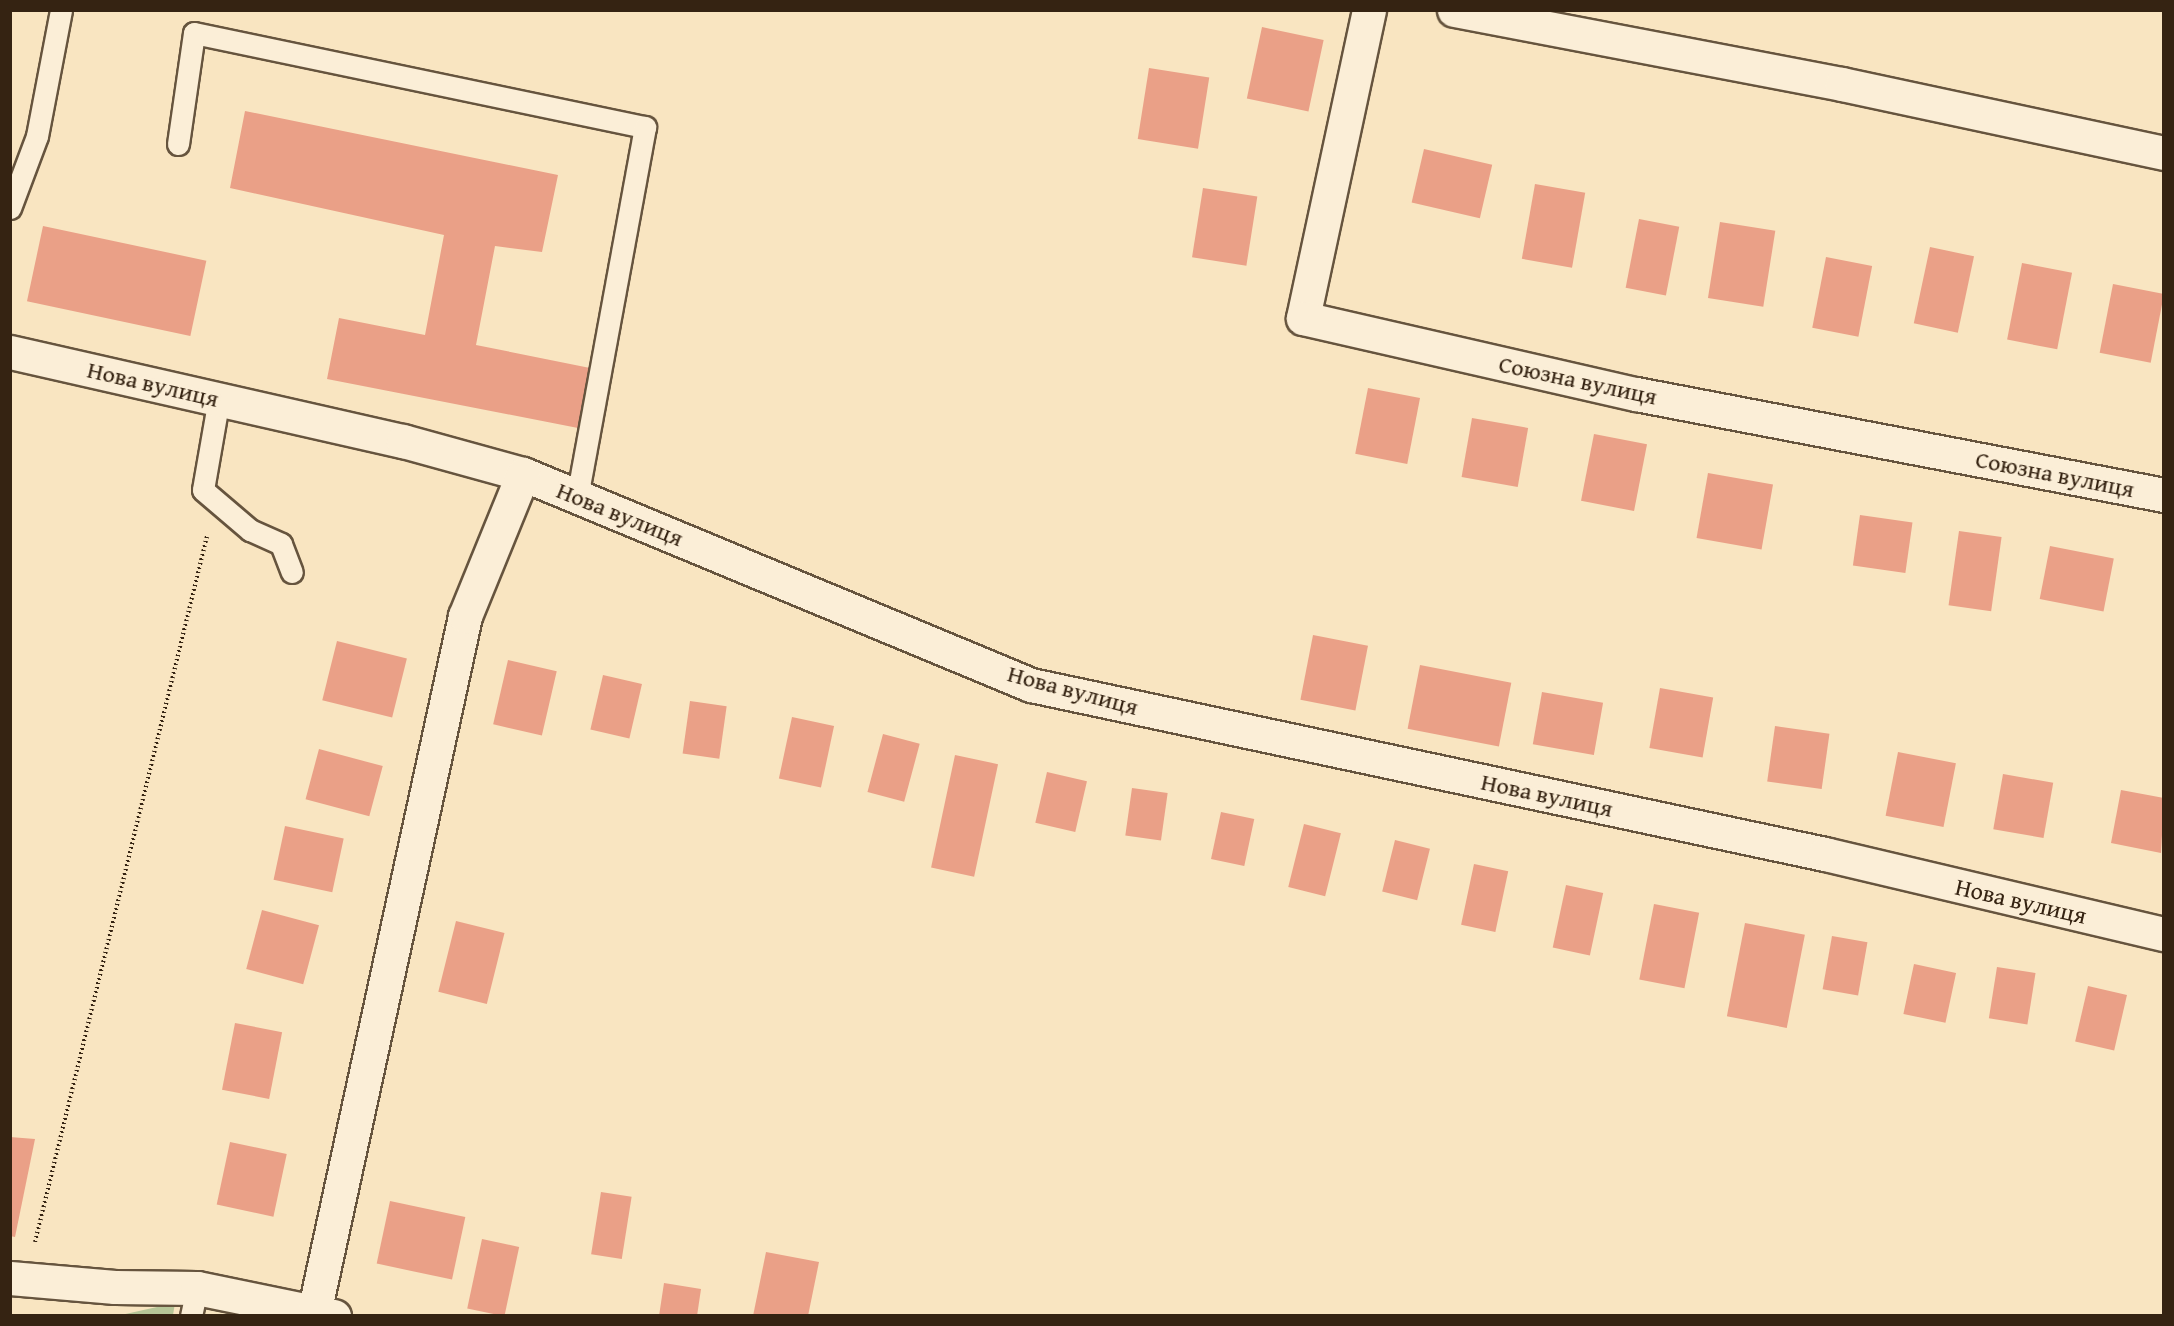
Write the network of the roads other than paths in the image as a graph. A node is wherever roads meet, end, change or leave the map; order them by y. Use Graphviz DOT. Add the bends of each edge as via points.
graph roads {
  1 [pos="61,10"];
  2 [pos="1369,10"];
  3 [pos="1454,10"];
  4 [pos="178,144"];
  5 [pos="2163,153"];
  6 [pos="10,208"];
  7 [pos="10,352"];
  8 [pos="219,398"];
  9 [pos="523,474"];
  10 [pos="2163,495"];
  11 [pos="577,496"];
  12 [pos="292,572"];
  13 [pos="2163,934"];
  14 [pos="21,1280"];
  15 [pos="194,1302"];
  16 [pos="324,1312"];
  1 -- 6 [label="lane" via="37,136"];
  2 -- 10 [label="street, Союзна вулиця" via="1303,318 1636,394"];
  3 -- 5 [label="street" via="1842,84"];
  4 -- 11 [label="lane" via="194,33 645,127"];
  7 -- 8 [label="street, Нова вулиця"];
  8 -- 9 [label="street, Нова вулиця"];
  8 -- 12 [label="lane" via="203,490 250,530 281,544"];
  9 -- 11 [label="street, Нова вулиця"];
  9 -- 16 [label="street" via="465,616"];
  11 -- 13 [label="street, Нова вулиця" via="1031,685 1825,854"];
  14 -- 15 [label="street"];
  15 -- 16 [label="street"];
}
